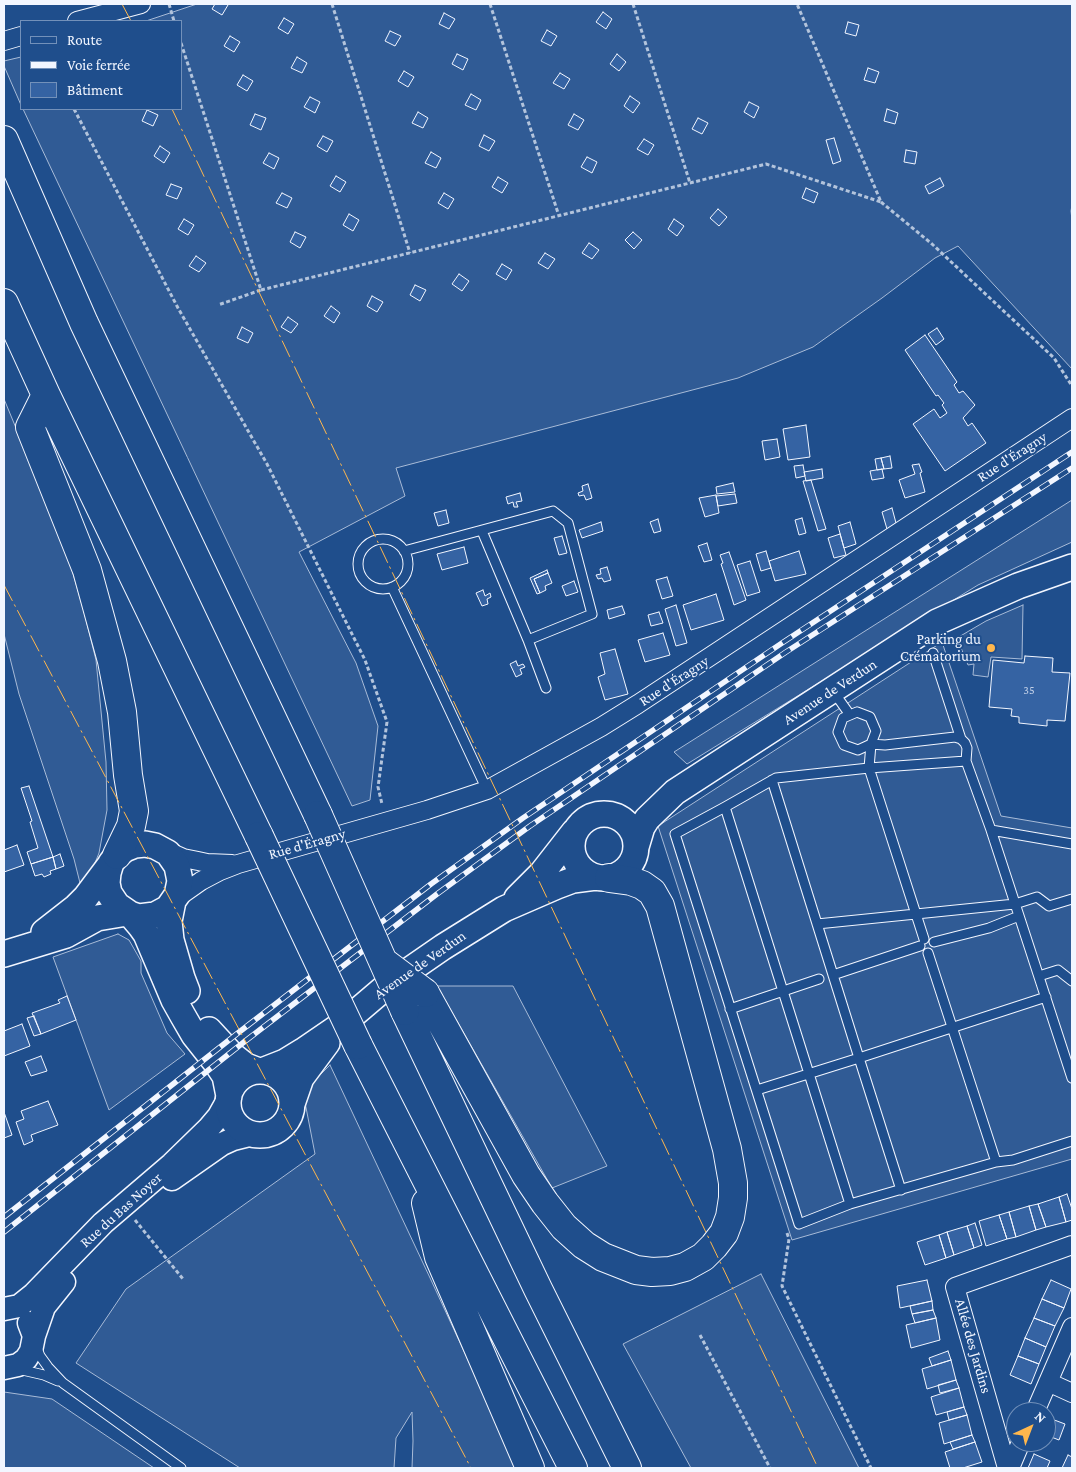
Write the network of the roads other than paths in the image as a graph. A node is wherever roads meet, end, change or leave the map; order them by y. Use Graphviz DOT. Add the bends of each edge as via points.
graph roads {
  1 [pos="141,4"];
  2 [pos="80,20"];
  3 [pos="20,36"];
  4 [pos="4,41"];
  5 [pos="4,141"];
  6 [pos="4,303"];
  7 [pos="46,395"];
  8 [pos="1072,418"];
  9 [pos="482,531"];
  10 [pos="404,551"];
  11 [pos="1072,567"];
  12 [pos="392,587"];
  13 [pos="528,640"];
  14 [pos="933,653"];
  15 [pos="546,688"];
  16 [pos="832,690"];
  17 [pos="850,715"];
  18 [pos="960,738"];
  19 [pos="871,744"];
  20 [pos="966,761"];
  21 [pos="869,768"];
  22 [pos="772,780"];
  23 [pos="487,790"];
  24 [pos="675,792"];
  25 [pos="725,808"];
  26 [pos="605,813"];
  27 [pos="991,830"];
  28 [pos="574,832"];
  29 [pos="1072,844"];
  30 [pos="636,847"];
  31 [pos="159,848"];
  32 [pos="114,859"];
  33 [pos="238,864"];
  34 [pos="602,878"];
  35 [pos="1072,898"];
  36 [pos="174,901"];
  37 [pos="1015,904"];
  38 [pos="504,909"];
  39 [pos="128,913"];
  40 [pos="916,914"];
  41 [pos="1019,916"];
  42 [pos="817,924"];
  43 [pos="934,942"];
  44 [pos="922,943"];
  45 [pos="12,951"];
  46 [pos="928,953"];
  47 [pos="382,960"];
  48 [pos="833,975"];
  49 [pos="1038,976"];
  50 [pos="819,979"];
  51 [pos="1072,981"];
  52 [pos="782,991"];
  53 [pos="1046,997"];
  54 [pos="730,1009"];
  55 [pos="953,1028"];
  56 [pos="349,1035"];
  57 [pos="859,1058"];
  58 [pos="260,1071"];
  59 [pos="809,1074"];
  60 [pos="1072,1078"];
  61 [pos="757,1090"];
  62 [pos="229,1098"];
  63 [pos="292,1104"];
  64 [pos="253,1134"];
  65 [pos="1072,1141"];
  66 [pos="416,1161"];
  67 [pos="996,1162"];
  68 [pos="901,1190"];
  69 [pos="850,1204"];
  70 [pos="1072,1245"];
  71 [pos="4,1309"];
  72 [pos="1072,1327"];
  73 [pos="34,1339"];
  74 [pos="6,1368"];
  75 [pos="1048,1382"];
  76 [pos="63,1383"];
  77 [pos="1072,1393"];
  78 [pos="1039,1402"];
  79 [pos="1016,1452"];
  80 [pos="181,1468"];
  81 [pos="530,1468"];
  82 [pos="573,1468"];
  83 [pos="627,1468"];
  84 [pos="1009,1468"];
  1 -- 2 [label="street"];
  3 -- 4 [label="street"];
  5 -- 47 [label="highway, bridge" via="84,323 318,815"];
  6 -- 7 [label="highway"];
  7 -- 32 [label="highway" via="30,427 87,570 122,712 134,812 131,826"];
  7 -- 56 [label="highway, bridge" via="259,836"];
  8 -- 23 [label="street, Rue d'Éragny" via="638,704"];
  9 -- 10 [label="lane"];
  9 -- 13 [label="lane"];
  9 -- 13 [label="lane" via="553,511 568,523 592,614"];
  10 -- 12 [label="lane" via="407,568 404,576"];
  10 -- 12 [label="lane" via="384,539 369,543 359,556 359,572 363,579 376,588"];
  11 -- 16 [label="main road, Avenue de Verdun" via="1018,586 937,622"];
  12 -- 23 [label="lane"];
  13 -- 15 [label="lane"];
  14 -- 18 [label="lane"];
  16 -- 17 [label="lane"];
  16 -- 24 [label="main road, Avenue de Verdun"];
  17 -- 19 [label="lane" via="856,712 870,717 876,731"];
  17 -- 19 [label="lane" via="843,718 838,732 844,745 858,750"];
  18 -- 19 [label="lane"];
  18 -- 20 [label="lane" via="967,748"];
  19 -- 21 [label="lane"];
  20 -- 21 [label="lane"];
  20 -- 27 [label="lane"];
  21 -- 22 [label="lane"];
  21 -- 40 [label="lane"];
  22 -- 25 [label="lane"];
  22 -- 42 [label="lane"];
  23 -- 33 [label="street, Rue d'Éragny"];
  24 -- 26 [label="main road, Avenue de Verdun" via="641,805"];
  24 -- 30 [label="main road, Avenue de Verdun" via="647,819"];
  25 -- 52 [label="lane"];
  25 -- 54 [label="lane" via="675,834"];
  26 -- 28 [label="main road" via="586,818"];
  26 -- 30 [label="main road" via="628,824"];
  27 -- 29 [label="lane"];
  27 -- 37 [label="lane"];
  28 -- 34 [label="main road" via="571,844 576,863 584,872"];
  28 -- 38 [label="main road, Avenue de Verdun" via="542,873"];
  30 -- 34 [label="main road" via="626,870"];
  31 -- 32 [label="main road" via="140,844"];
  31 -- 33 [label="street, Rue d'Éragny" via="198,861"];
  31 -- 36 [label="main road" via="171,857 178,870 180,886"];
  32 -- 39 [label="main road" via="107,878 109,892 117,906"];
  32 -- 45 [label="main road" via="76,907"];
  33 -- 36 [label="street, Rue d'Éragny" via="201,881"];
  34 -- 38 [label="main road, Avenue de Verdun" via="573,880"];
  34 -- 47 [label="highway, bridge" via="642,885 652,892 660,906 727,1149 733,1183 730,1217 714,1246 685,1267 670,1271 636,1270 603,1258 564,1227 526,1175 425,993"];
  35 -- 37 [label="lane" via="1050,906 1038,897"];
  36 -- 39 [label="main road" via="154,915 139,917"];
  36 -- 58 [label="main road" via="169,922 171,940 195,1009 232,1055 246,1066"];
  37 -- 40 [label="lane"];
  37 -- 41 [label="lane"];
  38 -- 56 [label="main road, Avenue de Verdun" via="388,985"];
  39 -- 45 [label="main road" via="96,918 61,937"];
  39 -- 62 [label="main road" via="146,934 174,1000 194,1035 221,1069"];
  40 -- 42 [label="lane"];
  40 -- 44 [label="lane"];
  41 -- 43 [label="lane" via="989,928"];
  41 -- 49 [label="lane"];
  42 -- 48 [label="lane"];
  43 -- 44 [label="lane" via="931,939"];
  43 -- 46 [label="lane" via="934,949"];
  44 -- 46 [label="lane" via="921,950"];
  44 -- 48 [label="lane"];
  46 -- 55 [label="lane"];
  47 -- 83 [label="highway, bridge"];
  48 -- 57 [label="lane"];
  49 -- 51 [label="lane" via="1058,970"];
  49 -- 53 [label="lane"];
  50 -- 52 [label="lane"];
  52 -- 54 [label="lane"];
  52 -- 59 [label="lane"];
  53 -- 55 [label="lane"];
  53 -- 60 [label="lane"];
  54 -- 61 [label="lane"];
  55 -- 57 [label="lane"];
  55 -- 67 [label="lane"];
  56 -- 58 [label="main road, Avenue de Verdun"];
  56 -- 63 [label="main road, Avenue de Verdun" via="312,1062 301,1078"];
  56 -- 66 [label="highway"];
  57 -- 59 [label="lane"];
  57 -- 68 [label="lane"];
  58 -- 62 [label="main road" via="239,1078"];
  58 -- 63 [label="main road" via="272,1073 284,1081"];
  59 -- 61 [label="lane"];
  59 -- 69 [label="lane"];
  61 -- 69 [label="lane" via="800,1224"];
  62 -- 64 [label="main road" via="233,1120 240,1128"];
  62 -- 71 [label="street, Rue du Bas Noyer" via="208,1129 103,1223 34,1294 19,1306"];
  63 -- 64 [label="main road" via="280,1128 267,1134"];
  64 -- 73 [label="street, Rue du Bas Noyer" via="216,1148 123,1219 48,1300"];
  65 -- 67 [label="lane" via="1013,1160"];
  66 -- 81 [label="highway" via="439,1257"];
  66 -- 82 [label="highway"];
  67 -- 68 [label="lane"];
  68 -- 69 [label="lane"];
  70 -- 84 [label="street, Allée des Jardins" via="956,1286"];
  71 -- 73 [label="street" via="18,1312 26,1318"];
  72 -- 75 [label="street"];
  73 -- 74 [label="street, Rue du Bas Noyer" via="26,1359"];
  73 -- 76 [label="lane" via="40,1356"];
  74 -- 76 [label="lane" via="44,1375"];
  75 -- 77 [label="street"];
  75 -- 78 [label="street"];
  76 -- 80 [label="lane"];
  79 -- 84 [label="street, Allée des Jardins"];
}
